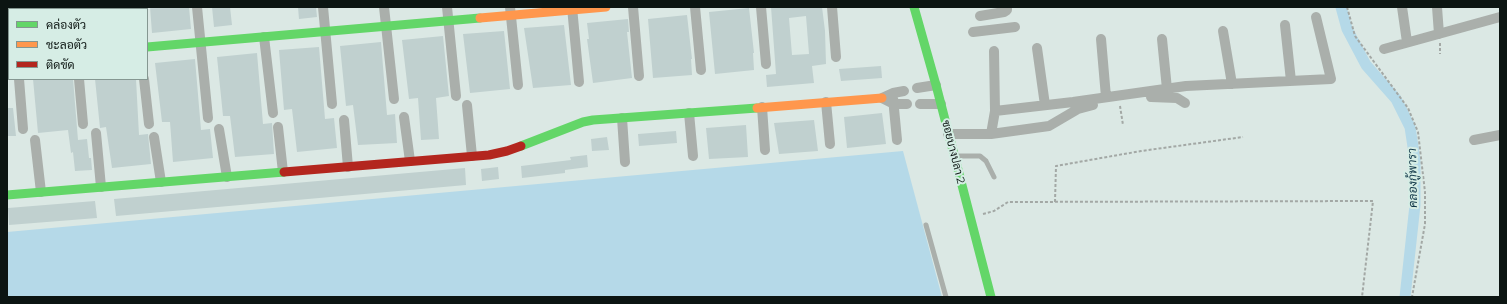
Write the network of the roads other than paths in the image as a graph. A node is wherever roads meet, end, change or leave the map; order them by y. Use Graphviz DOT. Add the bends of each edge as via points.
graph roads {
  1 [pos="197,7"];
  2 [pos="323,7"];
  3 [pos="384,7"];
  4 [pos="448,7"];
  5 [pos="606,7"];
  6 [pos="633,7"];
  7 [pos="695,7"];
  8 [pos="761,7"];
  9 [pos="832,7"];
  10 [pos="914,7"];
  11 [pos="1007,7"];
  12 [pos="1402,7"];
  13 [pos="1437,7"];
  14 [pos="572,8"];
  15 [pos="511,11"];
  16 [pos="992,14"];
  17 [pos="980,16"];
  18 [pos="1316,17"];
  19 [pos="1500,17"];
  20 [pos="449,21"];
  21 [pos="1285,25"];
  22 [pos="386,26"];
  23 [pos="1015,26"];
  24 [pos="994,30"];
  25 [pos="325,31"];
  26 [pos="1223,31"];
  27 [pos="973,32"];
  28 [pos="1440,34"];
  29 [pos="264,37"];
  30 [pos="1162,39"];
  31 [pos="1101,40"];
  32 [pos="201,42"];
  33 [pos="1408,42"];
  34 [pos="148,47"];
  35 [pos="1037,48"];
  36 [pos="1384,49"];
  37 [pos="994,51"];
  38 [pos="836,57"];
  39 [pos="766,64"];
  40 [pos="701,70"];
  41 [pos="639,76"];
  42 [pos="19,80"];
  43 [pos="79,80"];
  44 [pos="144,80"];
  45 [pos="1290,81"];
  46 [pos="579,82"];
  47 [pos="1232,84"];
  48 [pos="518,85"];
  49 [pos="936,85"];
  50 [pos="917,88"];
  51 [pos="1167,89"];
  52 [pos="904,91"];
  53 [pos="893,93"];
  54 [pos="456,96"];
  55 [pos="1106,97"];
  56 [pos="882,98"];
  57 [pos="394,99"];
  58 [pos="826,102"];
  59 [pos="332,104"];
  60 [pos="894,104"];
  61 [pos="907,104"];
  62 [pos="920,104"];
  63 [pos="941,104"];
  64 [pos="1185,104"];
  65 [pos="467,105"];
  66 [pos="1044,105"];
  67 [pos="762,107"];
  68 [pos="995,111"];
  69 [pos="272,113"];
  70 [pos="689,113"];
  71 [pos="404,117"];
  72 [pos="208,118"];
  73 [pos="622,118"];
  74 [pos="344,120"];
  75 [pos="83,124"];
  76 [pos="149,124"];
  77 [pos="278,127"];
  78 [pos="23,129"];
  79 [pos="219,129"];
  80 [pos="96,133"];
  81 [pos="948,134"];
  82 [pos="991,134"];
  83 [pos="1500,135"];
  84 [pos="154,137"];
  85 [pos="35,140"];
  86 [pos="897,140"];
  87 [pos="1474,140"];
  88 [pos="830,144"];
  89 [pos="765,150"];
  90 [pos="472,156"];
  91 [pos="693,156"];
  92 [pos="954,156"];
  93 [pos="410,161"];
  94 [pos="625,162"];
  95 [pos="348,167"];
  96 [pos="283,172"];
  97 [pos="227,177"];
  98 [pos="994,177"];
  99 [pos="161,182"];
  100 [pos="102,187"];
  101 [pos="41,192"];
  102 [pos="7,195"];
  103 [pos="926,224"];
  104 [pos="946,297"];
  105 [pos="991,297"];
  1 -- 32 [label="street"];
  2 -- 25 [label="street"];
  3 -- 22 [label="street"];
  4 -- 20 [label="street"];
  5 -- 14 [label="street"];
  6 -- 41 [label="street"];
  7 -- 40 [label="street"];
  8 -- 39 [label="street"];
  9 -- 38 [label="street"];
  10 -- 49 [label="street, ซอยบางปลา 2"];
  11 -- 16 [label="street" via="1004,12"];
  12 -- 33 [label="street"];
  13 -- 28 [label="street"];
  14 -- 15 [label="street"];
  14 -- 46 [label="street"];
  15 -- 20 [label="street"];
  15 -- 48 [label="street"];
  16 -- 17 [label="street"];
  16 -- 24 [label="street"];
  18 -- 45 [label="street" via="1331,79"];
  19 -- 28 [label="street"];
  20 -- 22 [label="street"];
  20 -- 54 [label="street"];
  21 -- 45 [label="street"];
  22 -- 25 [label="street"];
  22 -- 57 [label="street"];
  23 -- 24 [label="street"];
  24 -- 27 [label="street"];
  25 -- 29 [label="street"];
  25 -- 59 [label="street"];
  26 -- 47 [label="street"];
  28 -- 33 [label="street"];
  29 -- 32 [label="street"];
  29 -- 69 [label="street"];
  30 -- 51 [label="street"];
  31 -- 55 [label="street"];
  32 -- 34 [label="street"];
  32 -- 72 [label="street"];
  33 -- 36 [label="street"];
  35 -- 66 [label="street"];
  37 -- 68 [label="street"];
  42 -- 78 [label="street"];
  43 -- 75 [label="street"];
  44 -- 76 [label="street"];
  45 -- 47 [label="street"];
  47 -- 51 [label="street"];
  49 -- 50 [label="street"];
  49 -- 63 [label="street, ซอยบางปลา 2"];
  51 -- 55 [label="street"];
  52 -- 53 [label="street"];
  53 -- 56 [label="street"];
  53 -- 60 [label="street"];
  55 -- 66 [label="street"];
  56 -- 58 [label="street"];
  56 -- 60 [label="street"];
  58 -- 67 [label="street"];
  58 -- 88 [label="street"];
  60 -- 61 [label="street"];
  60 -- 86 [label="street"];
  62 -- 63 [label="street"];
  63 -- 81 [label="street, ซอยบางปลา 2"];
  64 -- 82 [label="street" via="1170,96 1158,96 1091,105 1078,109 1049,126"];
  65 -- 90 [label="street"];
  66 -- 68 [label="street"];
  67 -- 70 [label="street"];
  67 -- 89 [label="street"];
  68 -- 82 [label="street"];
  70 -- 73 [label="street"];
  70 -- 91 [label="street"];
  71 -- 93 [label="street"];
  73 -- 90 [label="street" via="583,122 507,152"];
  73 -- 94 [label="street"];
  74 -- 95 [label="street"];
  77 -- 96 [label="street"];
  79 -- 97 [label="street"];
  80 -- 100 [label="street"];
  81 -- 82 [label="street"];
  81 -- 92 [label="street, ซอยบางปลา 2"];
  83 -- 87 [label="street"];
  84 -- 99 [label="street"];
  85 -- 101 [label="street"];
  90 -- 93 [label="street"];
  92 -- 98 [label="lane" via="980,156 986,161"];
  92 -- 105 [label="street, ซอยบางปลา 2"];
  93 -- 95 [label="street"];
  95 -- 96 [label="street"];
  96 -- 97 [label="street"];
  97 -- 99 [label="street"];
  99 -- 100 [label="street"];
  100 -- 101 [label="street"];
  101 -- 102 [label="street"];
  103 -- 104 [label="lane"];
}
